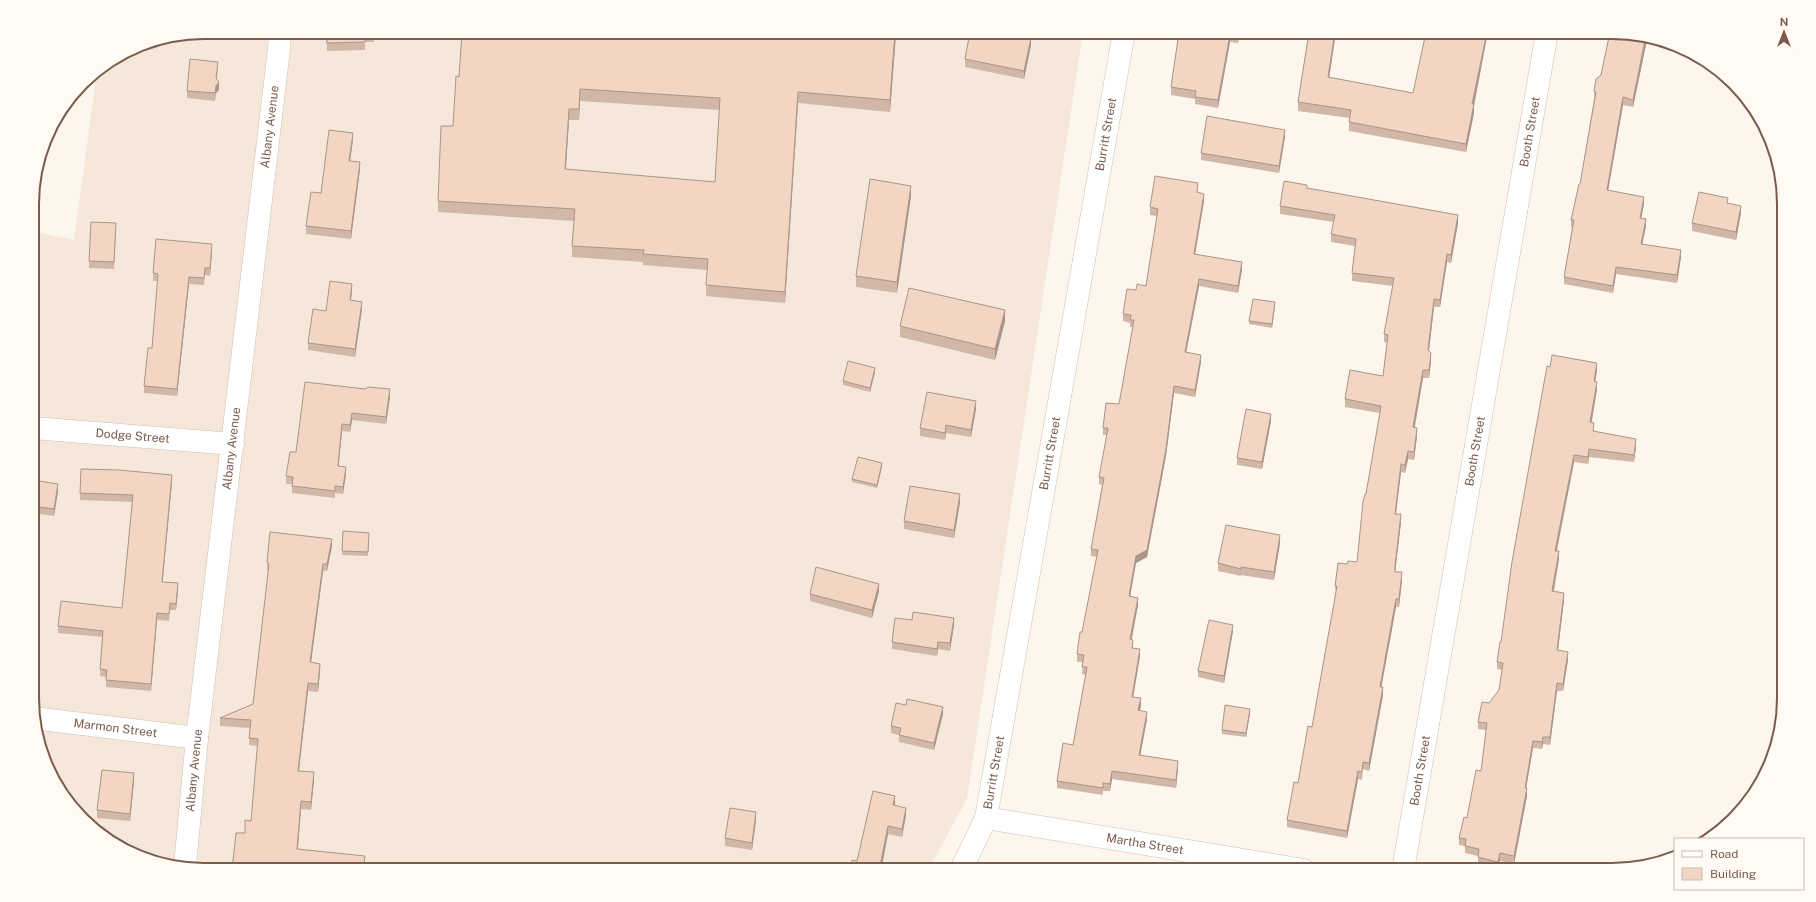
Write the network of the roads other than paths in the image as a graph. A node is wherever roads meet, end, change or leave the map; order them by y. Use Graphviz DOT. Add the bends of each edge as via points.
graph roads {
  1 [pos="280,39"];
  2 [pos="1123,39"];
  3 [pos="1545,39"];
  4 [pos="39,428"];
  5 [pos="233,444"];
  6 [pos="40,719"];
  7 [pos="198,738"];
  8 [pos="986,818"];
  9 [pos="185,862"];
  10 [pos="964,863"];
  11 [pos="1261,863"];
  12 [pos="1404,863"];
  1 -- 5 [label="street, Albany Avenue"];
  2 -- 8 [label="street, Burritt Street"];
  3 -- 12 [label="street, Booth Street"];
  4 -- 5 [label="street, Dodge Street"];
  5 -- 7 [label="street, Albany Avenue"];
  6 -- 7 [label="street, Marmon Street"];
  7 -- 9 [label="street, Albany Avenue"];
  8 -- 10 [label="street, Burritt Street"];
  8 -- 11 [label="street, Martha Street"];
}
